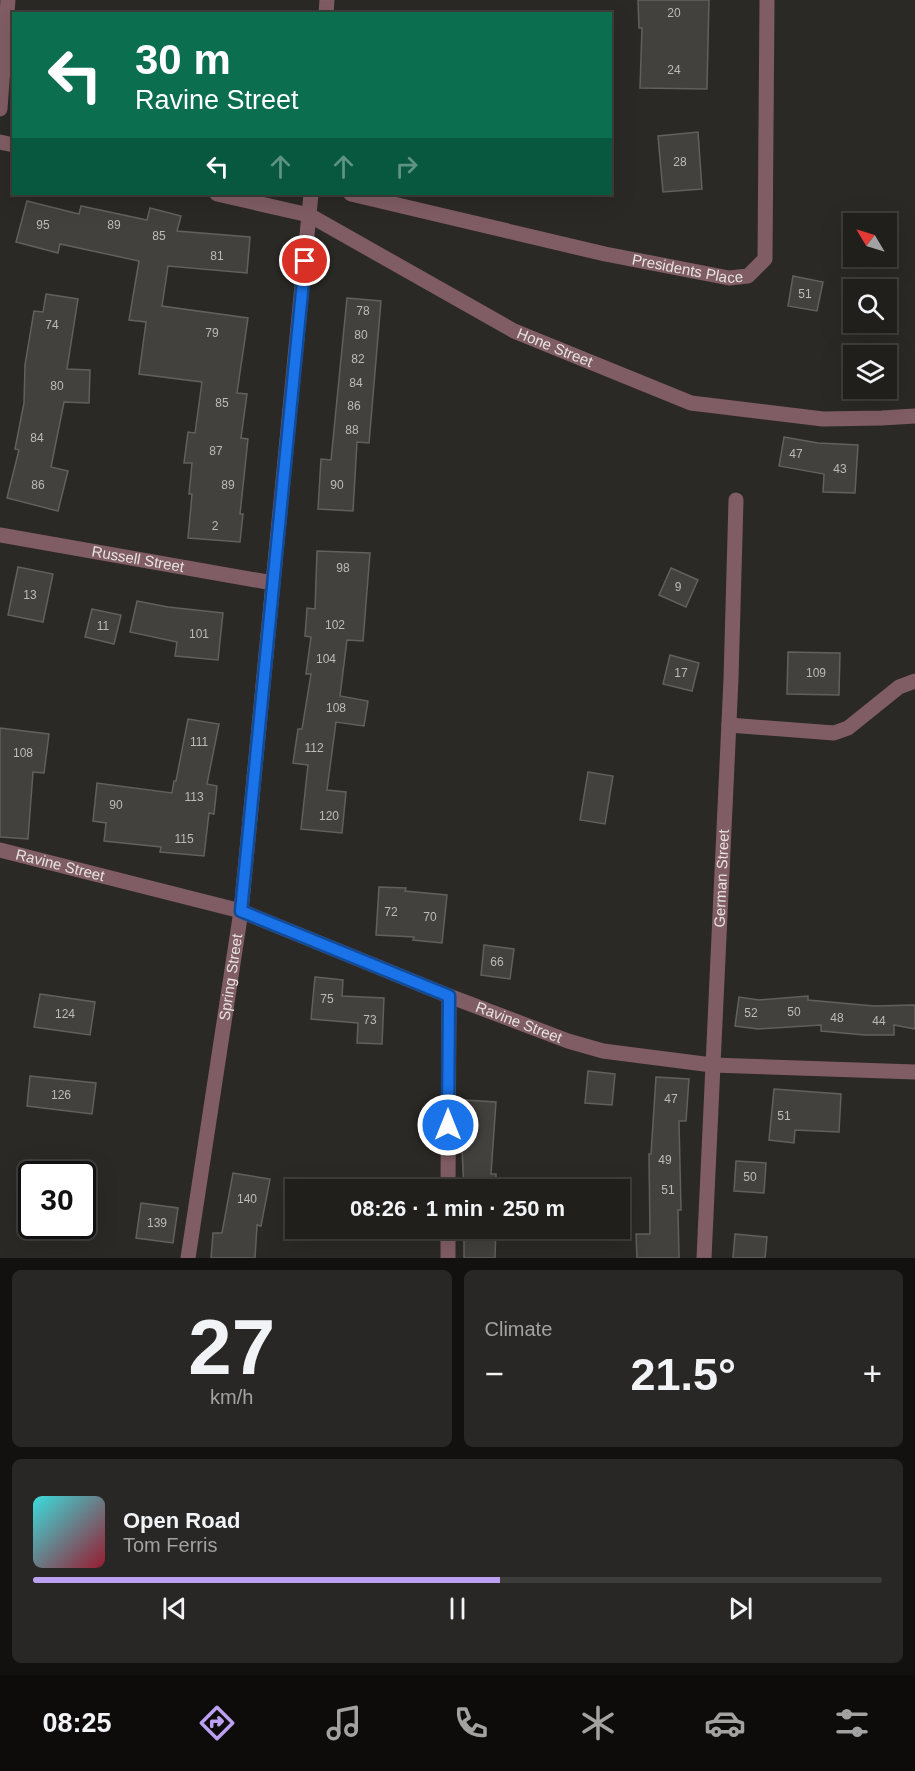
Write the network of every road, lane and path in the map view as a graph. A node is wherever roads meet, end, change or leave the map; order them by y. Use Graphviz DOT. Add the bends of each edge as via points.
graph roads {
  1 [pos="8,0"];
  2 [pos="767,0"];
  3 [pos="0,109"];
  4 [pos="222,195"];
  5 [pos="311,195"];
  6 [pos="355,195"];
  7 [pos="309,215"];
  8 [pos="915,416"];
  9 [pos="736,500"];
  10 [pos="0,535"];
  11 [pos="273,583"];
  12 [pos="915,681"];
  13 [pos="729,724"];
  14 [pos="0,850"];
  15 [pos="241,911"];
  16 [pos="449,996"];
  17 [pos="712,1065"];
  18 [pos="915,1072"];
  19 [pos="448,1179"];
  20 [pos="448,1239"];
  21 [pos="188,1258"];
  22 [pos="448,1258"];
  23 [pos="704,1258"];
  1 -- 3 [label="street"];
  2 -- 6 [label="street, Presidents Place" via="765,259 748,276 729,278 605,254"];
  4 -- 7 [label="street, Hone Street"];
  5 -- 7 [label="street, Spring Street"];
  7 -- 8 [label="street, Hone Street" via="514,331 691,403 823,419"];
  7 -- 11 [label="street, Spring Street"];
  9 -- 13 [label="street, German Street"];
  10 -- 11 [label="street, Russell Street"];
  11 -- 15 [label="street, Spring Street"];
  12 -- 13 [label="street" via="899,687 865,716 834,733"];
  13 -- 17 [label="street, German Street"];
  14 -- 15 [label="street, Ravine Street"];
  15 -- 16 [label="street, Ravine Street"];
  15 -- 21 [label="street, Spring Street"];
  16 -- 17 [label="street, Ravine Street" via="603,1051"];
  16 -- 19 [label="street"];
  17 -- 18 [label="street, Ravine Street"];
  17 -- 23 [label="street, German Street"];
  20 -- 22 [label="street"];
}
